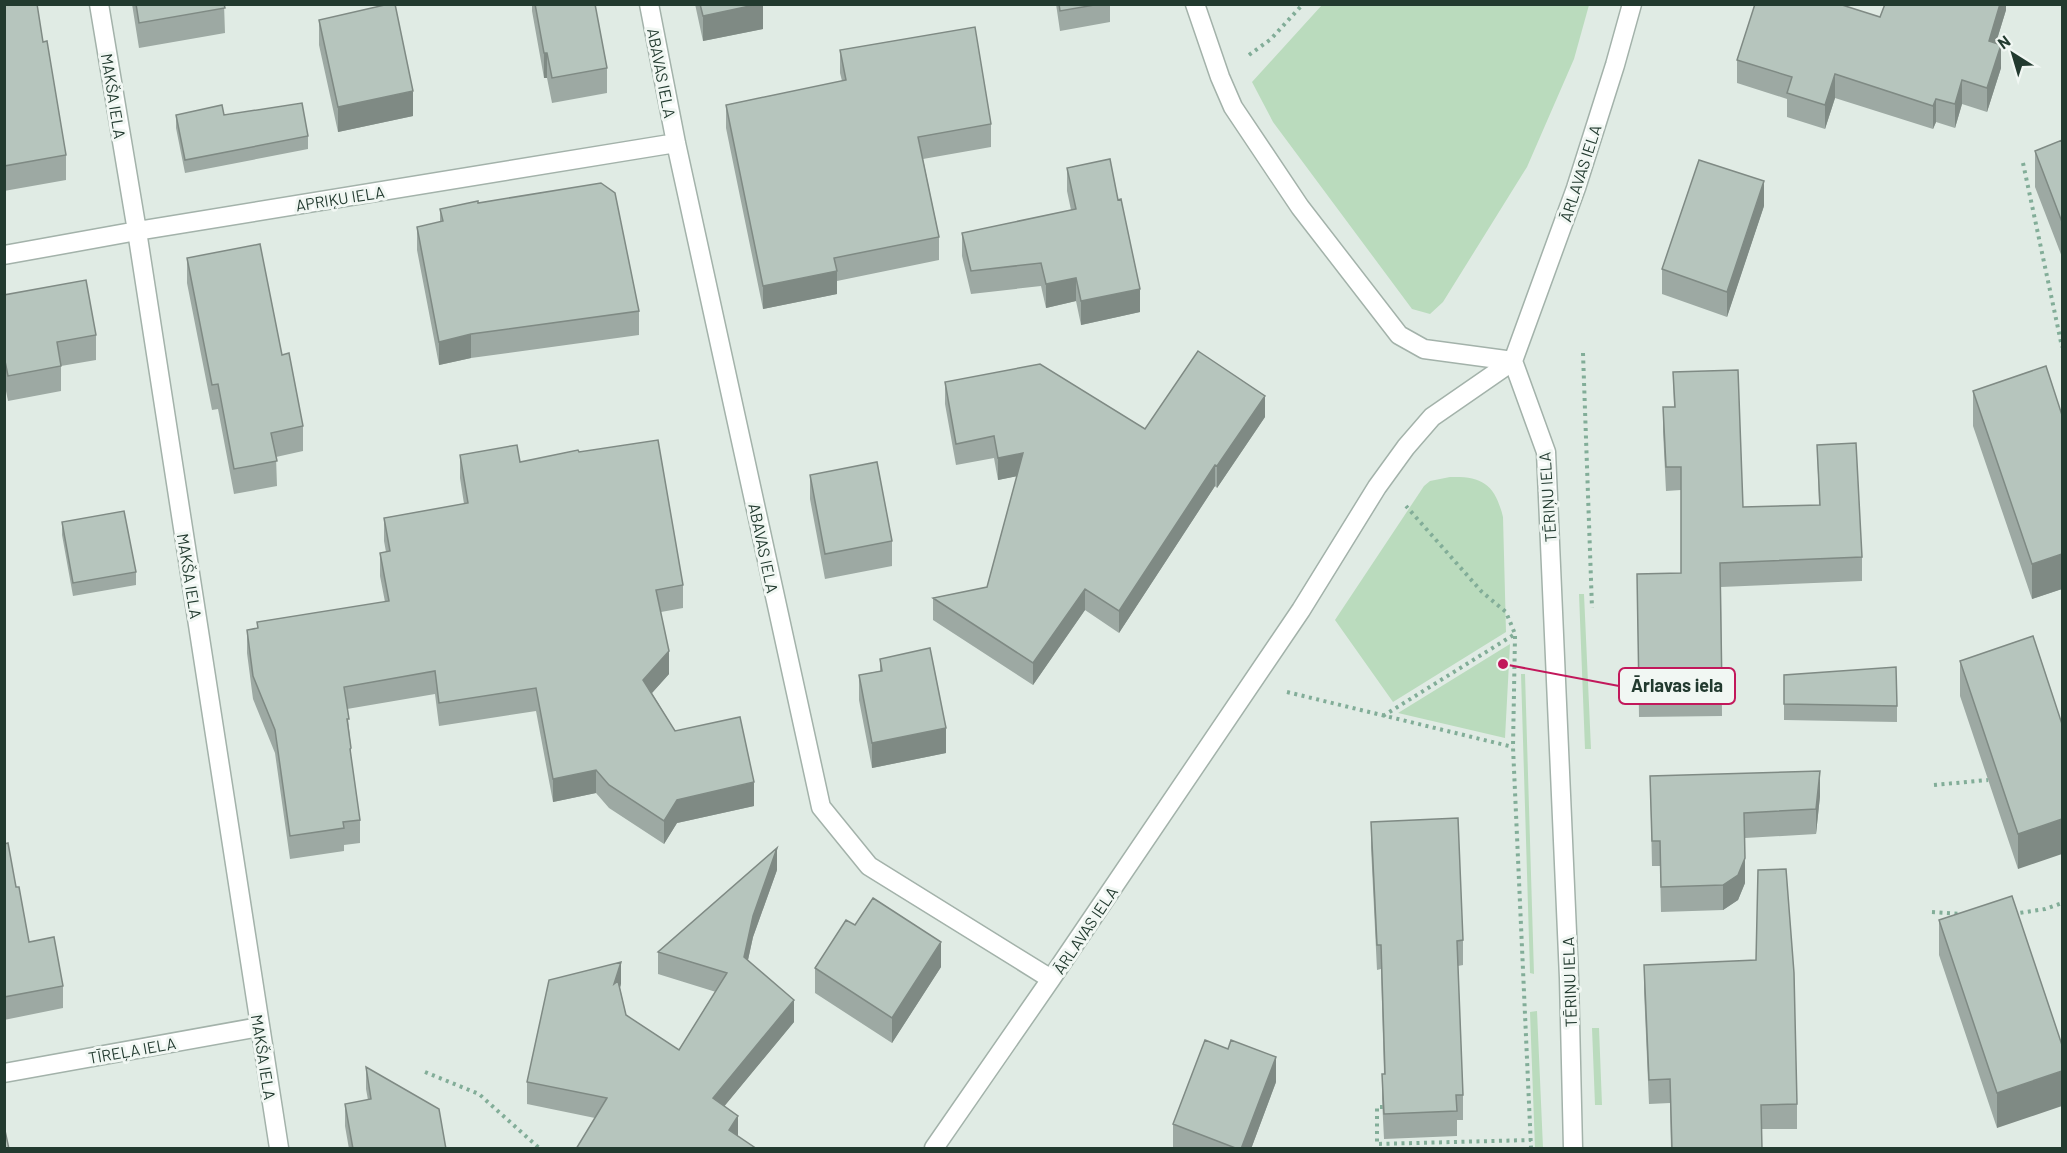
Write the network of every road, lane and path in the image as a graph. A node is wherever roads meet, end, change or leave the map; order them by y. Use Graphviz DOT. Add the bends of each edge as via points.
graph roads {
  1 [pos="99,4"];
  2 [pos="649,4"];
  3 [pos="1195,4"];
  4 [pos="1303,4"];
  5 [pos="1632,4"];
  6 [pos="1220,77"];
  7 [pos="676,143"];
  8 [pos="2023,163"];
  9 [pos="136,231"];
  10 [pos="4,255"];
  11 [pos="2062,347"];
  12 [pos="1513,361"];
  13 [pos="1404,503"];
  14 [pos="1279,690"];
  15 [pos="1383,716"];
  16 [pos="1513,747"];
  17 [pos="1988,780"];
  18 [pos="1934,785"];
  19 [pos="2062,903"];
  20 [pos="1932,912"];
  21 [pos="1964,915"];
  22 [pos="2006,915"];
  23 [pos="1052,980"];
  24 [pos="259,1027"];
  25 [pos="424,1071"];
  26 [pos="4,1073"];
  27 [pos="1383,1107"];
  28 [pos="1531,1140"];
  29 [pos="279,1149"];
  30 [pos="539,1149"];
  31 [pos="934,1149"];
  32 [pos="1573,1149"];
  1 -- 9 [label="street, MAKŠA IELA"];
  2 -- 7 [label="street, ABAVAS IELA"];
  3 -- 6 [label="street"];
  4 -- 6 [label="path" via="1271,39"];
  5 -- 12 [label="street, ĀRLAVAS IELA" via="1576,188"];
  6 -- 12 [label="street" via="1233,107 1300,207 1399,335 1424,349"];
  7 -- 9 [label="street, APRIĶU IELA"];
  7 -- 23 [label="street, ABAVAS IELA" via="821,807 869,866"];
  8 -- 11 [label="path"];
  9 -- 10 [label="street, APRIĶU IELA"];
  9 -- 24 [label="street, MAKŠA IELA"];
  12 -- 23 [label="street, ĀRLAVAS IELA" via="1432,417 1406,447"];
  12 -- 32 [label="street, TĒRIŅU IELA" via="1546,452"];
  13 -- 15 [label="path" via="1482,592 1506,612 1515,634"];
  14 -- 15 [label="path"];
  15 -- 16 [label="path"];
  17 -- 18 [label="path"];
  19 -- 22 [label="path"];
  20 -- 21 [label="path"];
  23 -- 31 [label="street, ĀRLAVAS IELA"];
  24 -- 26 [label="street, TĪREĻA IELA"];
  24 -- 29 [label="street, MAKŠA IELA"];
  25 -- 30 [label="path" via="479,1094"];
  27 -- 28 [label="path" via="1377,1107 1377,1144"];
}
